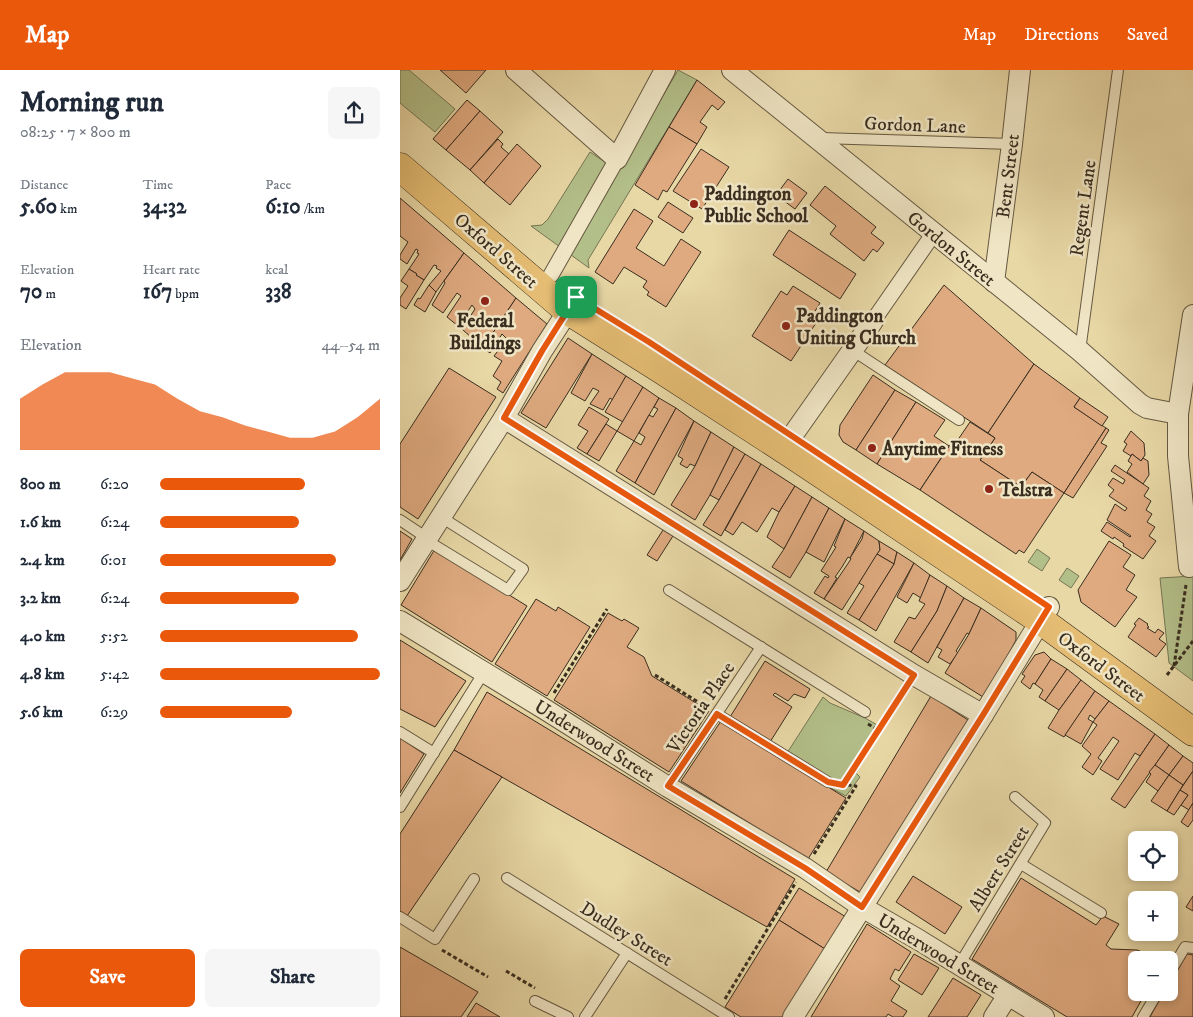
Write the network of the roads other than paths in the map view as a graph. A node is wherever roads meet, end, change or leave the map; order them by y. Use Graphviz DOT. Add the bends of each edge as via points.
graph roads {
  1 [pos="516,70"];
  2 [pos="665,70"];
  3 [pos="732,70"];
  4 [pos="1020,70"];
  5 [pos="1118,70"];
  6 [pos="817,138"];
  7 [pos="1012,144"];
  8 [pos="400,147"];
  9 [pos="617,159"];
  10 [pos="400,167"];
  11 [pos="934,233"];
  12 [pos="551,276"];
  13 [pos="994,282"];
  14 [pos="572,303"];
  15 [pos="1193,315"];
  16 [pos="873,321"];
  17 [pos="852,350"];
  18 [pos="1080,352"];
  19 [pos="1178,414"];
  20 [pos="504,418"];
  21 [pos="959,420"];
  22 [pos="792,436"];
  23 [pos="1185,456"];
  24 [pos="441,517"];
  25 [pos="400,520"];
  26 [pos="427,539"];
  27 [pos="1191,567"];
  28 [pos="400,581"];
  29 [pos="669,590"];
  30 [pos="1044,613"];
  31 [pos="400,621"];
  32 [pos="761,647"];
  33 [pos="484,672"];
  34 [pos="865,712"];
  35 [pos="1193,712"];
  36 [pos="717,714"];
  37 [pos="983,715"];
  38 [pos="400,732"];
  39 [pos="1193,732"];
  40 [pos="434,753"];
  41 [pos="828,782"];
  42 [pos="668,786"];
  43 [pos="1015,797"];
  44 [pos="400,807"];
  45 [pos="1021,864"];
  46 [pos="507,878"];
  47 [pos="474,879"];
  48 [pos="862,907"];
  49 [pos="1101,913"];
  50 [pos="400,917"];
  51 [pos="1193,948"];
  52 [pos="627,953"];
  53 [pos="1178,959"];
  54 [pos="959,965"];
  55 [pos="1008,996"];
  56 [pos="1153,1001"];
  57 [pos="535,1002"];
  58 [pos="568,1017"];
  59 [pos="585,1017"];
  60 [pos="729,1017"];
  61 [pos="793,1017"];
  62 [pos="994,1017"];
  63 [pos="1044,1017"];
  64 [pos="1143,1017"];
  1 -- 9 [label="street"];
  2 -- 9 [label="street"];
  3 -- 6 [label="street, Gordon Street"];
  4 -- 7 [label="street, Bent Street"];
  5 -- 18 [label="lane, Regent Lane"];
  6 -- 7 [label="lane, Gordon Lane"];
  6 -- 11 [label="street, Gordon Street"];
  7 -- 13 [label="street, Bent Street"];
  8 -- 12 [label="main road, Oxford Street"];
  9 -- 12 [label="street"];
  10 -- 14 [label="main road, Oxford Street"];
  11 -- 13 [label="street, Gordon Street"];
  11 -- 16 [label="street"];
  12 -- 14 [label="main road, Oxford Street"];
  13 -- 18 [label="street, Gordon Street"];
  14 -- 20 [label="street"];
  14 -- 22 [label="main road, Oxford Street" via="649,342"];
  14 -- 30 [label="main road, Oxford Street" via="662,370"];
  15 -- 19 [label="street"];
  16 -- 17 [label="street"];
  17 -- 21 [label="lane"];
  17 -- 22 [label="street"];
  18 -- 19 [label="street, Gordon Street" via="1140,404"];
  19 -- 23 [label="street"];
  20 -- 24 [label="street"];
  20 -- 37 [label="street"];
  22 -- 30 [label="main road, Oxford Street"];
  23 -- 27 [label="street"];
  24 -- 26 [label="street"];
  24 -- 26 [label="lane" via="523,569 508,590"];
  25 -- 26 [label="lane"];
  26 -- 28 [label="street"];
  29 -- 32 [label="lane"];
  30 -- 35 [label="main road, Oxford Street"];
  30 -- 37 [label="street"];
  30 -- 39 [label="main road, Oxford Street"];
  31 -- 33 [label="street, Underwood Street"];
  32 -- 34 [label="lane"];
  32 -- 36 [label="lane, Victoria Place"];
  33 -- 40 [label="lane"];
  33 -- 42 [label="street, Underwood Street"];
  36 -- 41 [label="lane"];
  36 -- 42 [label="lane, Victoria Place"];
  37 -- 48 [label="street"];
  38 -- 40 [label="lane"];
  40 -- 44 [label="lane"];
  42 -- 48 [label="street, Underwood Street" via="805,868"];
  43 -- 45 [label="lane, Albert Street" via="1045,824"];
  45 -- 49 [label="lane"];
  45 -- 54 [label="lane, Albert Street"];
  46 -- 52 [label="lane, Dudley Street"];
  47 -- 50 [label="lane" via="436,939"];
  48 -- 54 [label="street, Underwood Street"];
  48 -- 61 [label="street"];
  51 -- 53 [label="lane" via="1185,947"];
  52 -- 59 [label="lane"];
  52 -- 60 [label="lane, Dudley Street"];
  54 -- 55 [label="street, Underwood Street"];
  55 -- 62 [label="street"];
  55 -- 63 [label="street, Underwood Street"];
  56 -- 64 [label="lane"];
  57 -- 58 [label="lane"];
}
